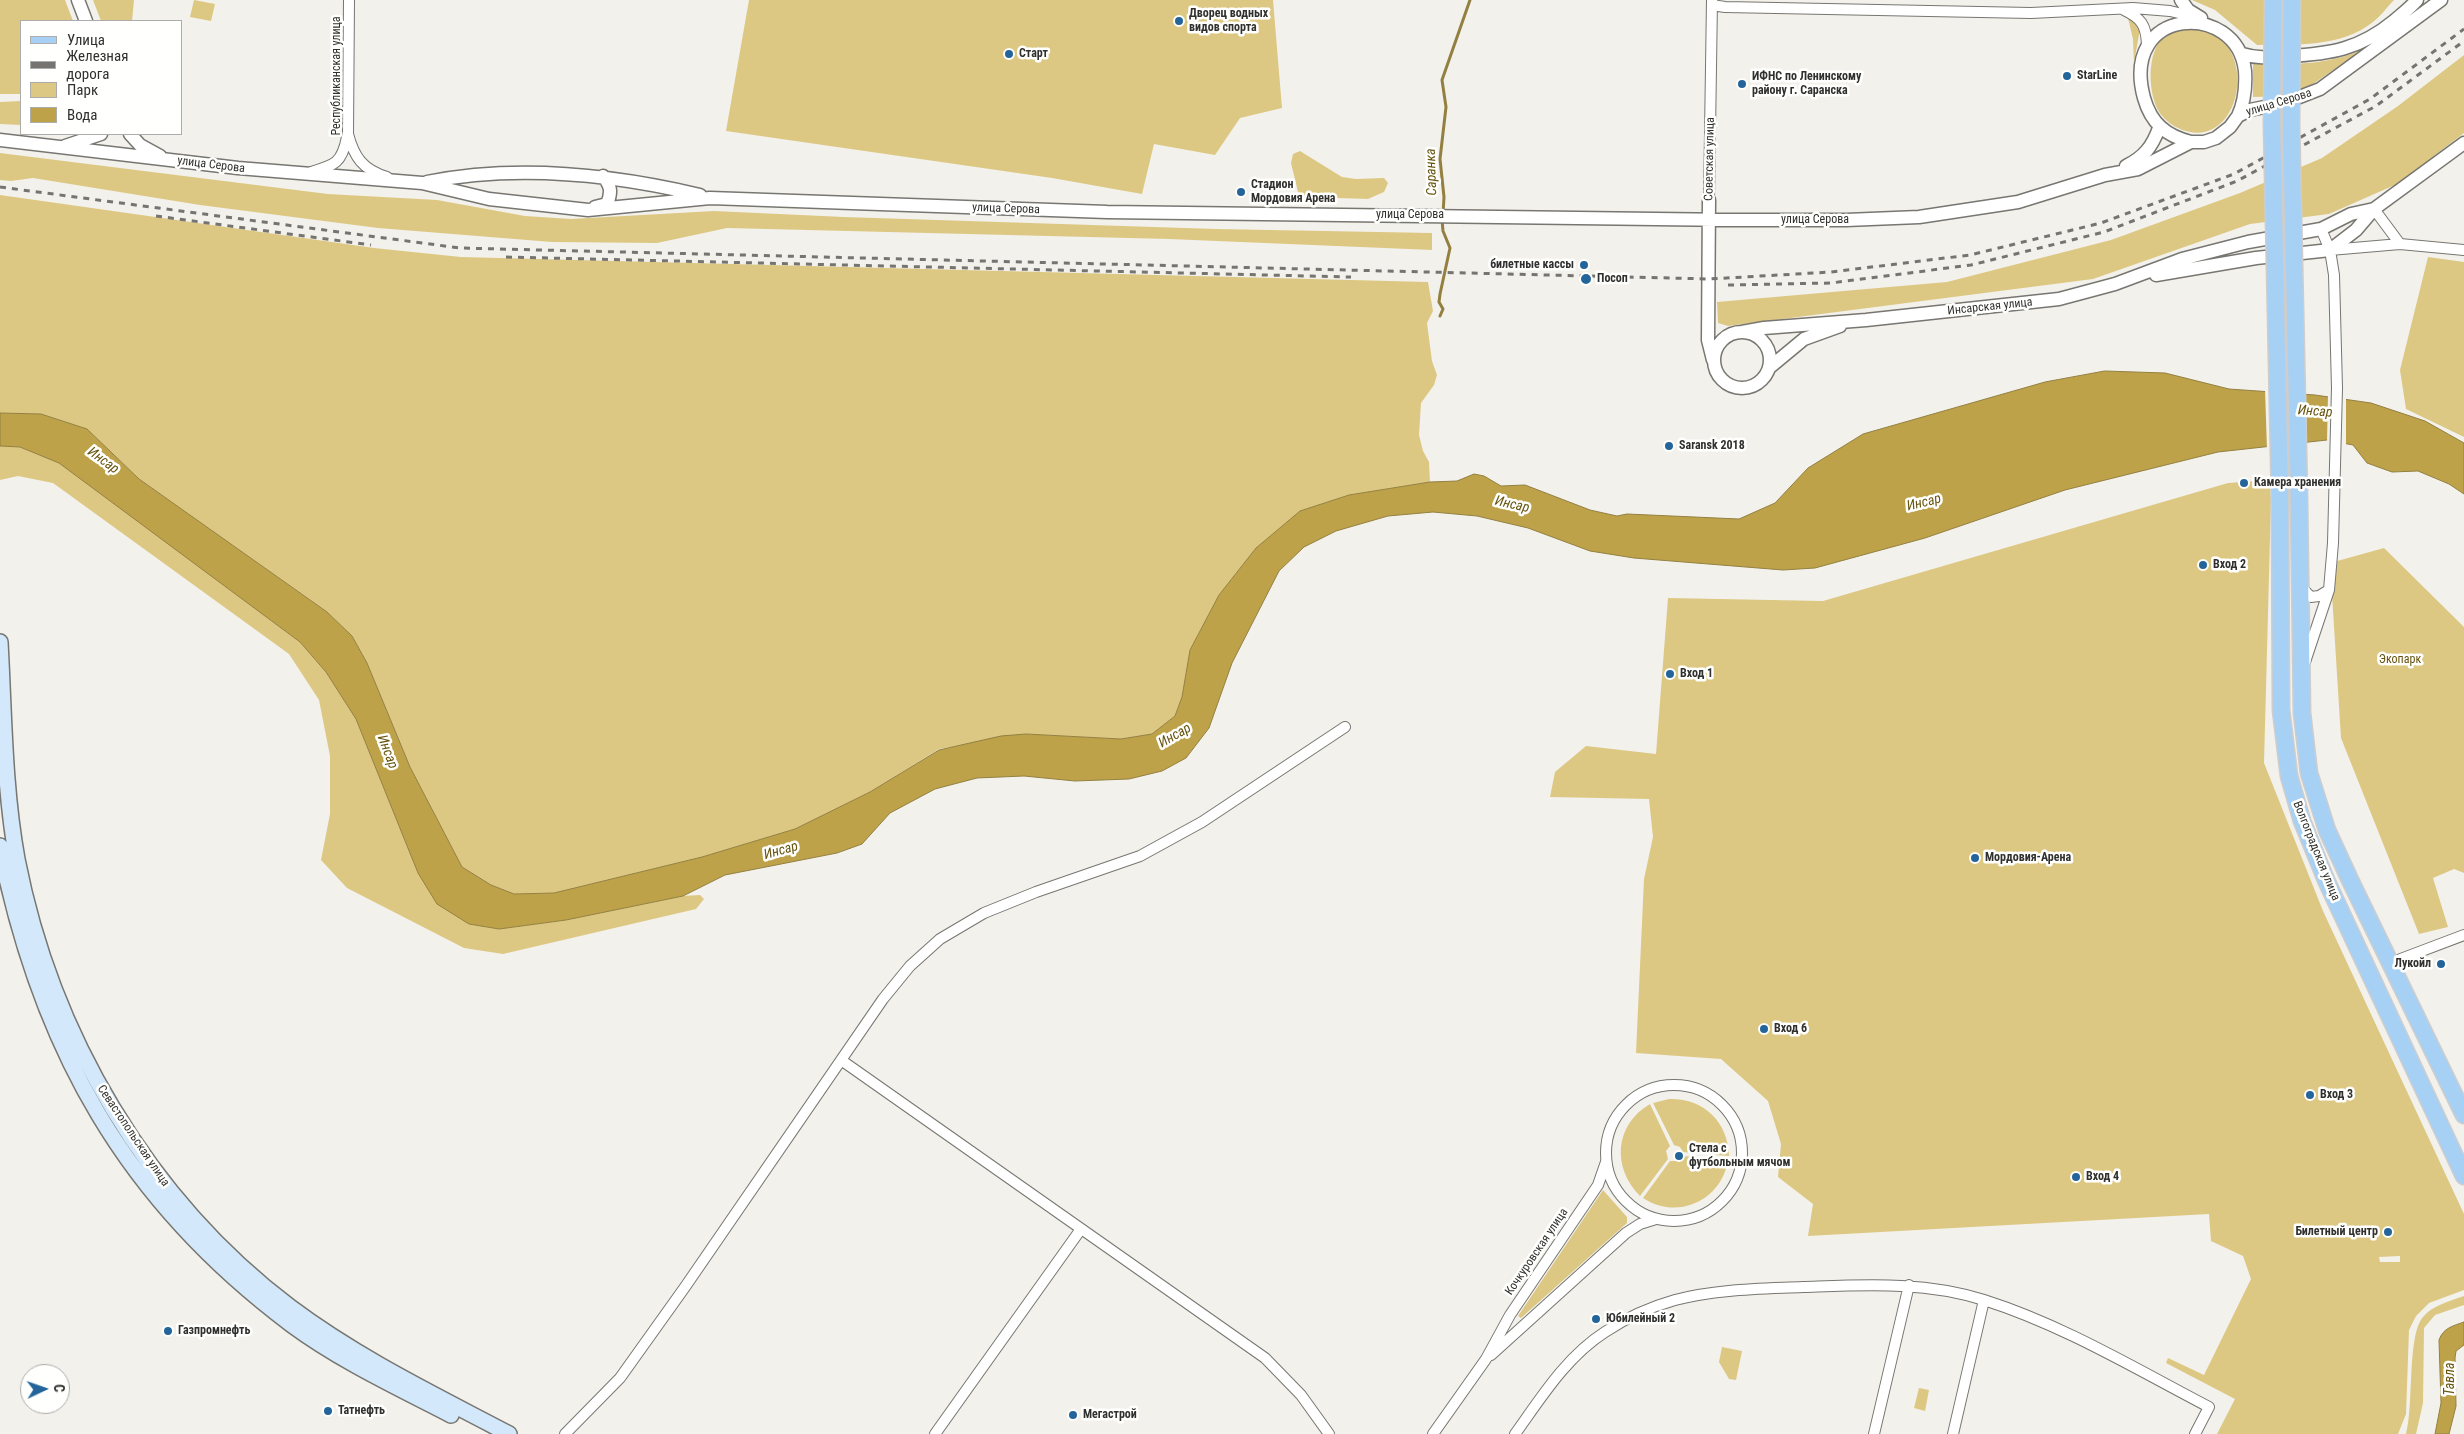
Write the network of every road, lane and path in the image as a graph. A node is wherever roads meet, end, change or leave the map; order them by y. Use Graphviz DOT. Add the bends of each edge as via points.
graph roads {
  1 [pos="78,0"];
  2 [pos="349,0"];
  3 [pos="2181,0"];
  4 [pos="2274,0"];
  5 [pos="2292,0"];
  6 [pos="2416,0"];
  7 [pos="2441,0"];
  8 [pos="1712,2"];
  9 [pos="2124,9"];
  10 [pos="2198,18"];
  11 [pos="86,20"];
  12 [pos="2147,44"];
  13 [pos="2242,54"];
  14 [pos="2238,116"];
  15 [pos="2158,128"];
  16 [pos="348,134"];
  17 [pos="97,135"];
  18 [pos="128,135"];
  19 [pos="129,135"];
  20 [pos="0,140"];
  21 [pos="2191,142"];
  22 [pos="2464,143"];
  23 [pos="60,147"];
  24 [pos="134,156"];
  25 [pos="166,160"];
  26 [pos="305,174"];
  27 [pos="2105,175"];
  28 [pos="603,176"];
  29 [pos="402,182"];
  30 [pos="422,183"];
  31 [pos="710,198"];
  32 [pos="1710,200"];
  33 [pos="2374,209"];
  34 [pos="588,210"];
  35 [pos="1709,219"];
  36 [pos="2321,229"];
  37 [pos="2400,244"];
  38 [pos="2330,250"];
  39 [pos="2464,250"];
  40 [pos="2127,280"];
  41 [pos="1709,318"];
  42 [pos="1851,321"];
  43 [pos="1739,332"];
  44 [pos="1714,363"];
  45 [pos="1769,368"];
  46 [pos="2302,588"];
  47 [pos="2330,590"];
  48 [pos="0,642"];
  49 [pos="2302,670"];
  50 [pos="1344,727"];
  51 [pos="0,846"];
  52 [pos="2464,935"];
  53 [pos="2390,963"];
  54 [pos="2406,995"];
  55 [pos="2381,999"];
  56 [pos="2429,1041"];
  57 [pos="2408,1055"];
  58 [pos="841,1060"];
  59 [pos="2464,1115"];
  60 [pos="1606,1159"];
  61 [pos="2464,1176"];
  62 [pos="1656,1219"];
  63 [pos="1081,1229"];
  64 [pos="1909,1285"];
  65 [pos="1984,1300"];
  66 [pos="1486,1359"];
  67 [pos="487,1434"];
  68 [pos="509,1434"];
  69 [pos="565,1434"];
  70 [pos="935,1434"];
  71 [pos="1329,1434"];
  72 [pos="1433,1434"];
  73 [pos="1515,1434"];
  74 [pos="1874,1434"];
  75 [pos="1953,1434"];
  76 [pos="2195,1434"];
  1 -- 11 [label="street"];
  2 -- 16 [label="street, Республиканская улица"];
  3 -- 10 [label="street"];
  4 -- 55 [label="main road, Волгоградская улица, bridge" via="2272,124 2281,710 2289,776 2310,842"];
  5 -- 46 [label="main road, Волгоградская улица, bridge" via="2291,133"];
  6 -- 13 [label="street" via="2386,27 2349,48 2326,54 2262,58"];
  7 -- 14 [label="street, улица Серова" via="2320,89 2284,103 2257,107"];
  8 -- 9 [label="street" via="1734,8 2031,13"];
  8 -- 32 [label="street, Советская улица"];
  9 -- 10 [label="street" via="2151,8"];
  9 -- 12 [label="street" via="2142,21"];
  10 -- 12 [label="street" via="2174,20 2163,25"];
  10 -- 13 [label="street" via="2216,22 2225,28"];
  12 -- 15 [label="street" via="2142,68 2143,92 2146,106"];
  13 -- 14 [label="street" via="2246,89"];
  14 -- 21 [label="street, улица Серова" via="2224,133 2204,142"];
  15 -- 21 [label="street"];
  15 -- 27 [label="street, улица Серова" via="2143,156"];
  16 -- 26 [label="street" via="340,160"];
  16 -- 29 [label="street, Республиканская улица" via="352,152 360,163 374,173"];
  17 -- 23 [label="street"];
  18 -- 24 [label="street"];
  19 -- 25 [label="street"];
  20 -- 23 [label="street, улица Серова"];
  21 -- 27 [label="street, улица Серова" via="2138,169"];
  22 -- 33 [label="street, Инсарская улица"];
  23 -- 24 [label="street, улица Серова"];
  24 -- 25 [label="street, улица Серова"];
  25 -- 26 [label="street, улица Серова"];
  26 -- 29 [label="street, улица Серова"];
  27 -- 35 [label="street, улица Серова" via="2018,202 1919,217"];
  28 -- 30 [label="street, улица Серова" via="507,174"];
  28 -- 31 [label="street, улица Серова"];
  28 -- 34 [label="street" via="610,184 610,195 606,204"];
  29 -- 30 [label="street, улица Серова"];
  30 -- 34 [label="street, улица Серова" via="489,199"];
  31 -- 34 [label="street, улица Серова"];
  31 -- 35 [label="street, улица Серова" via="1107,212"];
  32 -- 35 [label="street, Советская улица"];
  33 -- 36 [label="street, Инсарская улица" via="2351,214"];
  33 -- 37 [label="street"];
  33 -- 38 [label="street, Инсарская улица" via="2356,230"];
  35 -- 41 [label="street, Советская улица"];
  36 -- 38 [label="street"];
  36 -- 40 [label="street, Инсарская улица" via="2248,242 2182,260"];
  37 -- 38 [label="street"];
  37 -- 39 [label="street"];
  38 -- 40 [label="street, Инсарская улица" via="2256,258"];
  38 -- 47 [label="street" via="2334,275 2337,388"];
  40 -- 42 [label="street, Инсарская улица" via="2058,299"];
  41 -- 43 [label="street" via="1721,330"];
  41 -- 44 [label="street, Советская улица" via="1708,340"];
  42 -- 43 [label="street, Инсарская улица"];
  42 -- 45 [label="street, Инсарская улица" via="1804,340"];
  43 -- 44 [label="street" via="1717,346"];
  43 -- 45 [label="street" via="1751,333 1765,343"];
  44 -- 45 [label="street" via="1720,378 1742,389 1758,383"];
  46 -- 47 [label="street" via="2311,597"];
  46 -- 49 [label="main road, Волгоградская улица"];
  47 -- 49 [label="street"];
  48 -- 68 [label="main road, Севастопольская улица" via="12,828 33,929 60,1003 102,1092 151,1167 218,1244 247,1272 331,1336"];
  49 -- 53 [label="main road, Волгоградская улица" via="2305,750 2313,788 2327,830"];
  50 -- 58 [label="street" via="1202,822 1140,856 984,913 940,939 910,966 883,999"];
  51 -- 67 [label="main road, Севастопольская улица" via="28,962 69,1060 119,1149 165,1208 220,1264 293,1325 355,1365"];
  52 -- 53 [label="street"];
  53 -- 54 [label="main road, Волгоградская улица"];
  54 -- 55 [label="main road" via="2396,1004"];
  54 -- 56 [label="main road, Волгоградская улица"];
  55 -- 57 [label="main road, Волгоградская улица"];
  56 -- 57 [label="main road" via="2414,1040"];
  56 -- 59 [label="main road, Волгоградская улица"];
  57 -- 61 [label="main road, Волгоградская улица"];
  58 -- 63 [label="street"];
  58 -- 69 [label="street" via="620,1378"];
  60 -- 62 [label="street" via="1612,1182 1626,1201"];
  60 -- 62 [label="street" via="1609,1134 1621,1110 1654,1088 1693,1088 1706,1093 1726,1109 1742,1146 1742,1159 1734,1185 1707,1213 1681,1221"];
  60 -- 66 [label="street, Кочкуровская улица" via="1598,1184 1510,1315"];
  62 -- 66 [label="street, Кочкуровская улица" via="1626,1233"];
  63 -- 70 [label="street"];
  63 -- 71 [label="street" via="1265,1358 1301,1395"];
  64 -- 65 [label="street"];
  64 -- 73 [label="street" via="1733,1291 1675,1300 1648,1310 1603,1333 1577,1354"];
  64 -- 74 [label="street"];
  65 -- 75 [label="street"];
  65 -- 76 [label="street" via="2041,1322 2115,1357 2209,1407"];
  66 -- 72 [label="street, Кочкуровская улица"];
}
